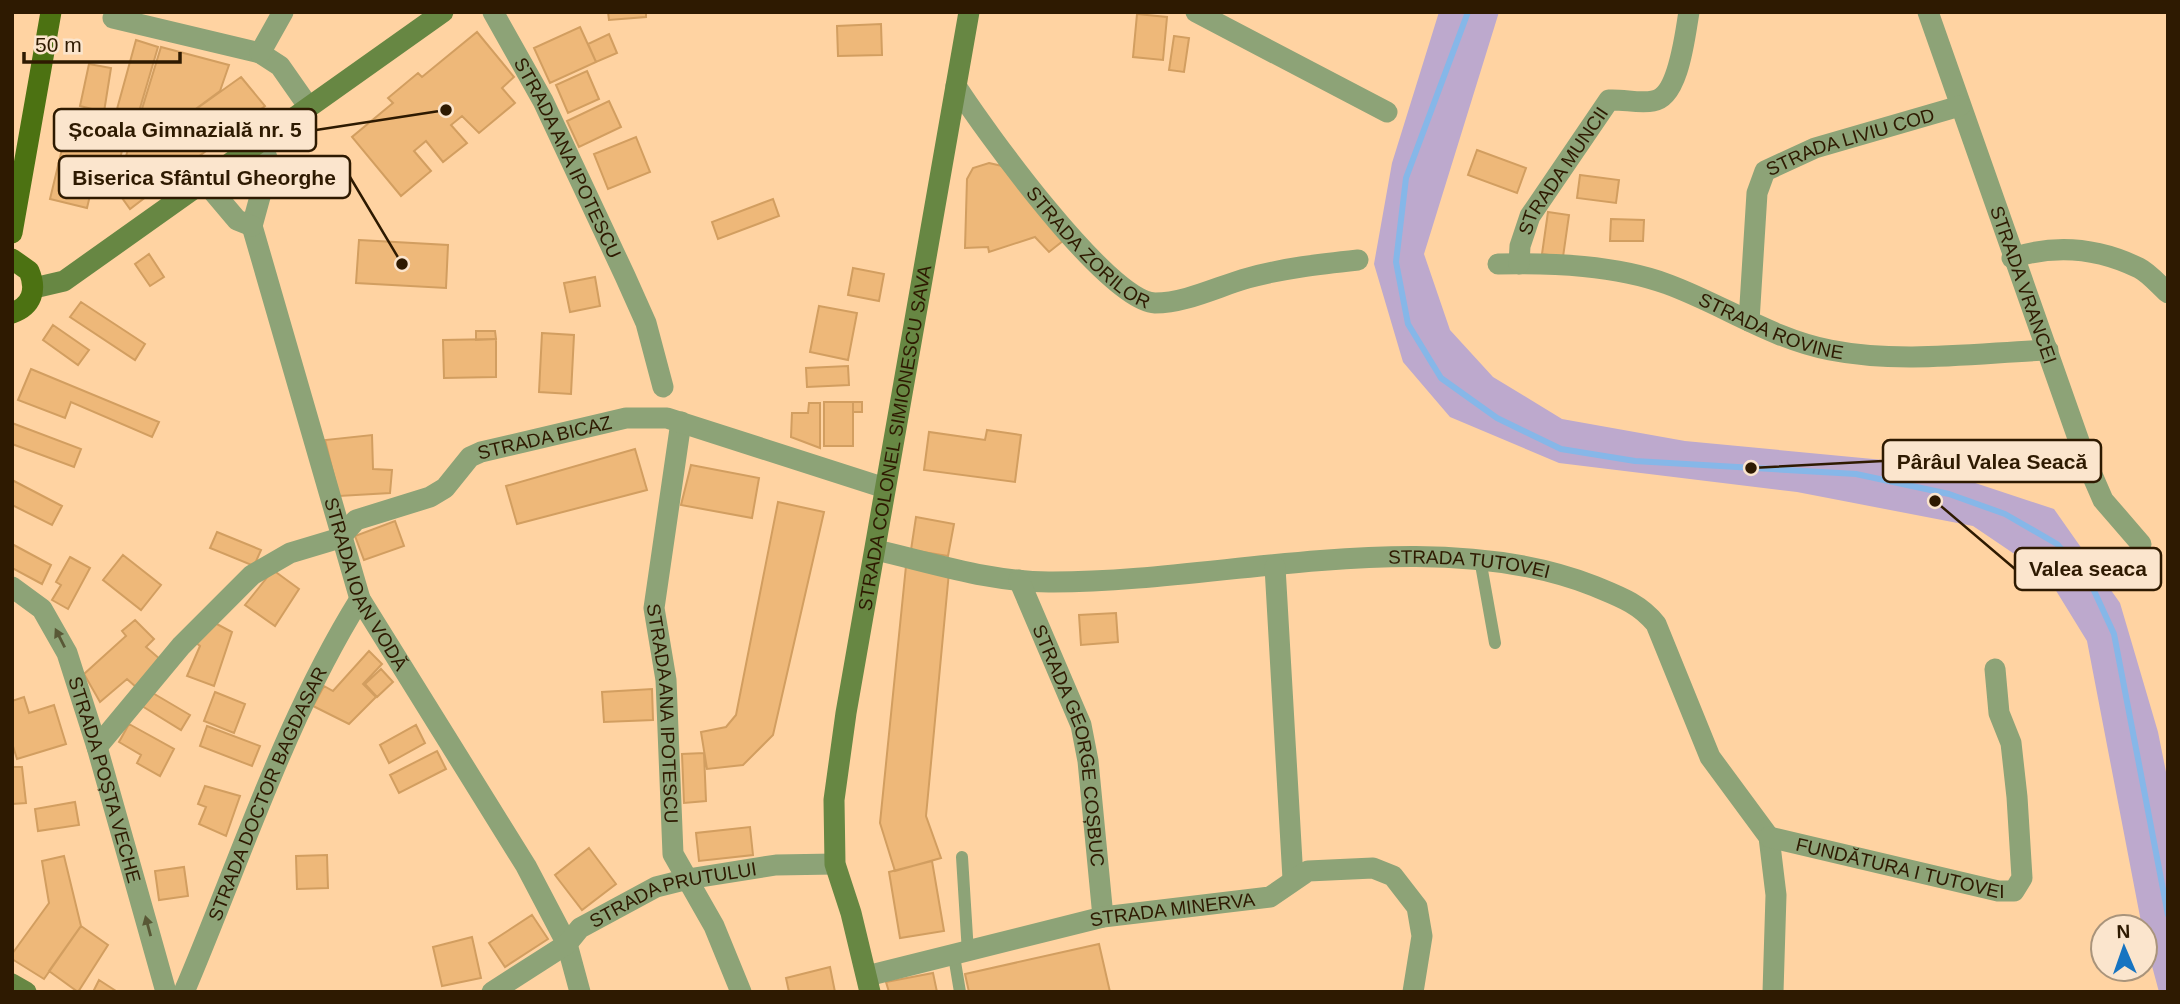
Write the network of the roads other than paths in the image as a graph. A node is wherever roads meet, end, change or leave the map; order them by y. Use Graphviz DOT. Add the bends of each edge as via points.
graph roads {
  1 [pos="51,12"];
  2 [pos="284,12"];
  3 [pos="443,12"];
  4 [pos="493,12"];
  5 [pos="969,12"];
  6 [pos="1196,12"];
  7 [pos="1689,12"];
  8 [pos="1928,12"];
  9 [pos="113,18"];
  10 [pos="260,53"];
  11 [pos="956,86"];
  12 [pos="308,106"];
  13 [pos="1960,106"];
  14 [pos="1387,112"];
  15 [pos="261,140"];
  16 [pos="204,181"];
  17 [pos="252,226"];
  18 [pos="12,233"];
  19 [pos="2012,258"];
  20 [pos="12,260"];
  21 [pos="1358,260"];
  22 [pos="1509,264"];
  23 [pos="34,288"];
  24 [pos="2168,293"];
  25 [pos="12,313"];
  26 [pos="1749,321"];
  27 [pos="2048,350"];
  28 [pos="663,387"];
  29 [pos="681,422"];
  30 [pos="885,488"];
  31 [pos="340,538"];
  32 [pos="2141,544"];
  33 [pos="876,550"];
  34 [pos="1480,559"];
  35 [pos="1275,567"];
  36 [pos="1019,580"];
  37 [pos="12,587"];
  38 [pos="360,599"];
  39 [pos="1496,643"];
  40 [pos="1995,669"];
  41 [pos="97,747"];
  42 [pos="1769,837"];
  43 [pos="962,857"];
  44 [pos="835,864"];
  45 [pos="688,879"];
  46 [pos="1293,879"];
  47 [pos="1103,917"];
  48 [pos="567,944"];
  49 [pos="961,955"];
  50 [pos="12,984"];
  51 [pos="868,984"];
  52 [pos="26,992"];
  53 [pos="166,992"];
  54 [pos="184,992"];
  55 [pos="492,992"];
  56 [pos="580,992"];
  57 [pos="741,992"];
  58 [pos="960,992"];
  59 [pos="1413,992"];
  60 [pos="1773,992"];
  1 -- 18 [label="main road"];
  2 -- 10 [label="street"];
  3 -- 12 [label="main road"];
  4 -- 28 [label="street, STRADA ANA IPOTESCU" via="543,101 625,276 646,323"];
  5 -- 11 [label="main road, STRADA COLONEL SIMIONESCU SAVA"];
  6 -- 14 [label="street"];
  7 -- 22 [label="street, STRADA MUNCII" via="1679,67 1668,94 1654,102 1609,100 1530,216"];
  8 -- 13 [label="street, STRADA VRANCEI"];
  9 -- 10 [label="street"];
  10 -- 12 [label="street" via="279,66"];
  11 -- 21 [label="street, STRADA ZORILOR" via="981,126 1063,228 1127,289 1153,303 1301,266"];
  11 -- 30 [label="main road, STRADA COLONEL SIMIONESCU SAVA"];
  12 -- 15 [label="main road"];
  13 -- 19 [label="street, STRADA VRANCEI"];
  13 -- 26 [label="street, STRADA LIVIU COD" via="1815,148 1765,171 1757,193"];
  15 -- 16 [label="main road"];
  15 -- 17 [label="street" via="269,164"];
  16 -- 17 [label="street" via="237,220"];
  16 -- 23 [label="main road" via="64,281"];
  17 -- 31 [label="street, STRADA IOAN VODĂ"];
  19 -- 24 [label="street" via="2039,249 2081,249 2141,268"];
  19 -- 27 [label="street, STRADA VRANCEI"];
  20 -- 23 [label="main road" via="29,271"];
  22 -- 26 [label="street, STRADA ROVINE" via="1606,271 1664,283"];
  23 -- 25 [label="main road" via="28,304"];
  26 -- 27 [label="street, STRADA ROVINE" via="1779,336 1830,351 1891,356"];
  27 -- 32 [label="street, STRADA VRANCEI" via="2103,500"];
  29 -- 30 [label="street, STRADA BICAZ"];
  29 -- 31 [label="street, STRADA BICAZ" via="626,418 481,452 457,470 445,488 356,520"];
  29 -- 45 [label="street, STRADA ANA IPOTESCU" via="654,608 666,680 673,853"];
  30 -- 33 [label="main road, STRADA COLONEL SIMIONESCU SAVA"];
  31 -- 38 [label="street, STRADA IOAN VODĂ"];
  31 -- 41 [label="street, STRADA BICAZ" via="290,553 252,575 181,646"];
  33 -- 36 [label="street, STRADA TUTOVEI"];
  33 -- 44 [label="main road, STRADA COLONEL SIMIONESCU SAVA" via="834,800"];
  34 -- 35 [label="street, STRADA TUTOVEI" via="1433,556"];
  34 -- 39 [label="lane"];
  34 -- 42 [label="street, STRADA TUTOVEI" via="1563,574 1645,611 1665,642 1710,757"];
  35 -- 36 [label="street, STRADA TUTOVEI" via="1053,582"];
  35 -- 46 [label="street"];
  36 -- 47 [label="street, STRADA GEORGE COȘBUC" via="1082,725"];
  41 -- 37 [label="street, STRADA POȘTA VECHE, one-way" via="67,653 53,625 35,603"];
  38 -- 48 [label="street, STRADA IOAN VODĂ" via="491,808"];
  38 -- 54 [label="street, STRADA DOCTOR BAGDASAR" via="330,650 288,742"];
  40 -- 42 [label="street, FUNDĂTURA I TUTOVEI" via="1999,713 2011,743 2017,797 2021,878 2014,891"];
  53 -- 41 [label="street, STRADA POȘTA VECHE, one-way"];
  42 -- 60 [label="street, STRADA TUTOVEI" via="1776,895"];
  43 -- 49 [label="lane"];
  44 -- 45 [label="street, STRADA PRUTULUI" via="776,866"];
  44 -- 51 [label="main road, STRADA COLONEL SIMIONESCU SAVA"];
  45 -- 48 [label="street, STRADA PRUTULUI" via="656,887 580,928"];
  45 -- 57 [label="street, STRADA ANA IPOTESCU"];
  46 -- 47 [label="street, STRADA MINERVA" via="1270,897"];
  46 -- 59 [label="street, STRADA MINERVA" via="1308,871 1373,868 1393,876 1417,907 1422,936"];
  47 -- 49 [label="street, STRADA MINERVA"];
  48 -- 55 [label="street, STRADA PRUTULUI"];
  48 -- 56 [label="street, STRADA IOAN VODĂ"];
  49 -- 51 [label="street, STRADA MINERVA"];
  49 -- 58 [label="lane"];
  50 -- 52 [label="main road"];
}
